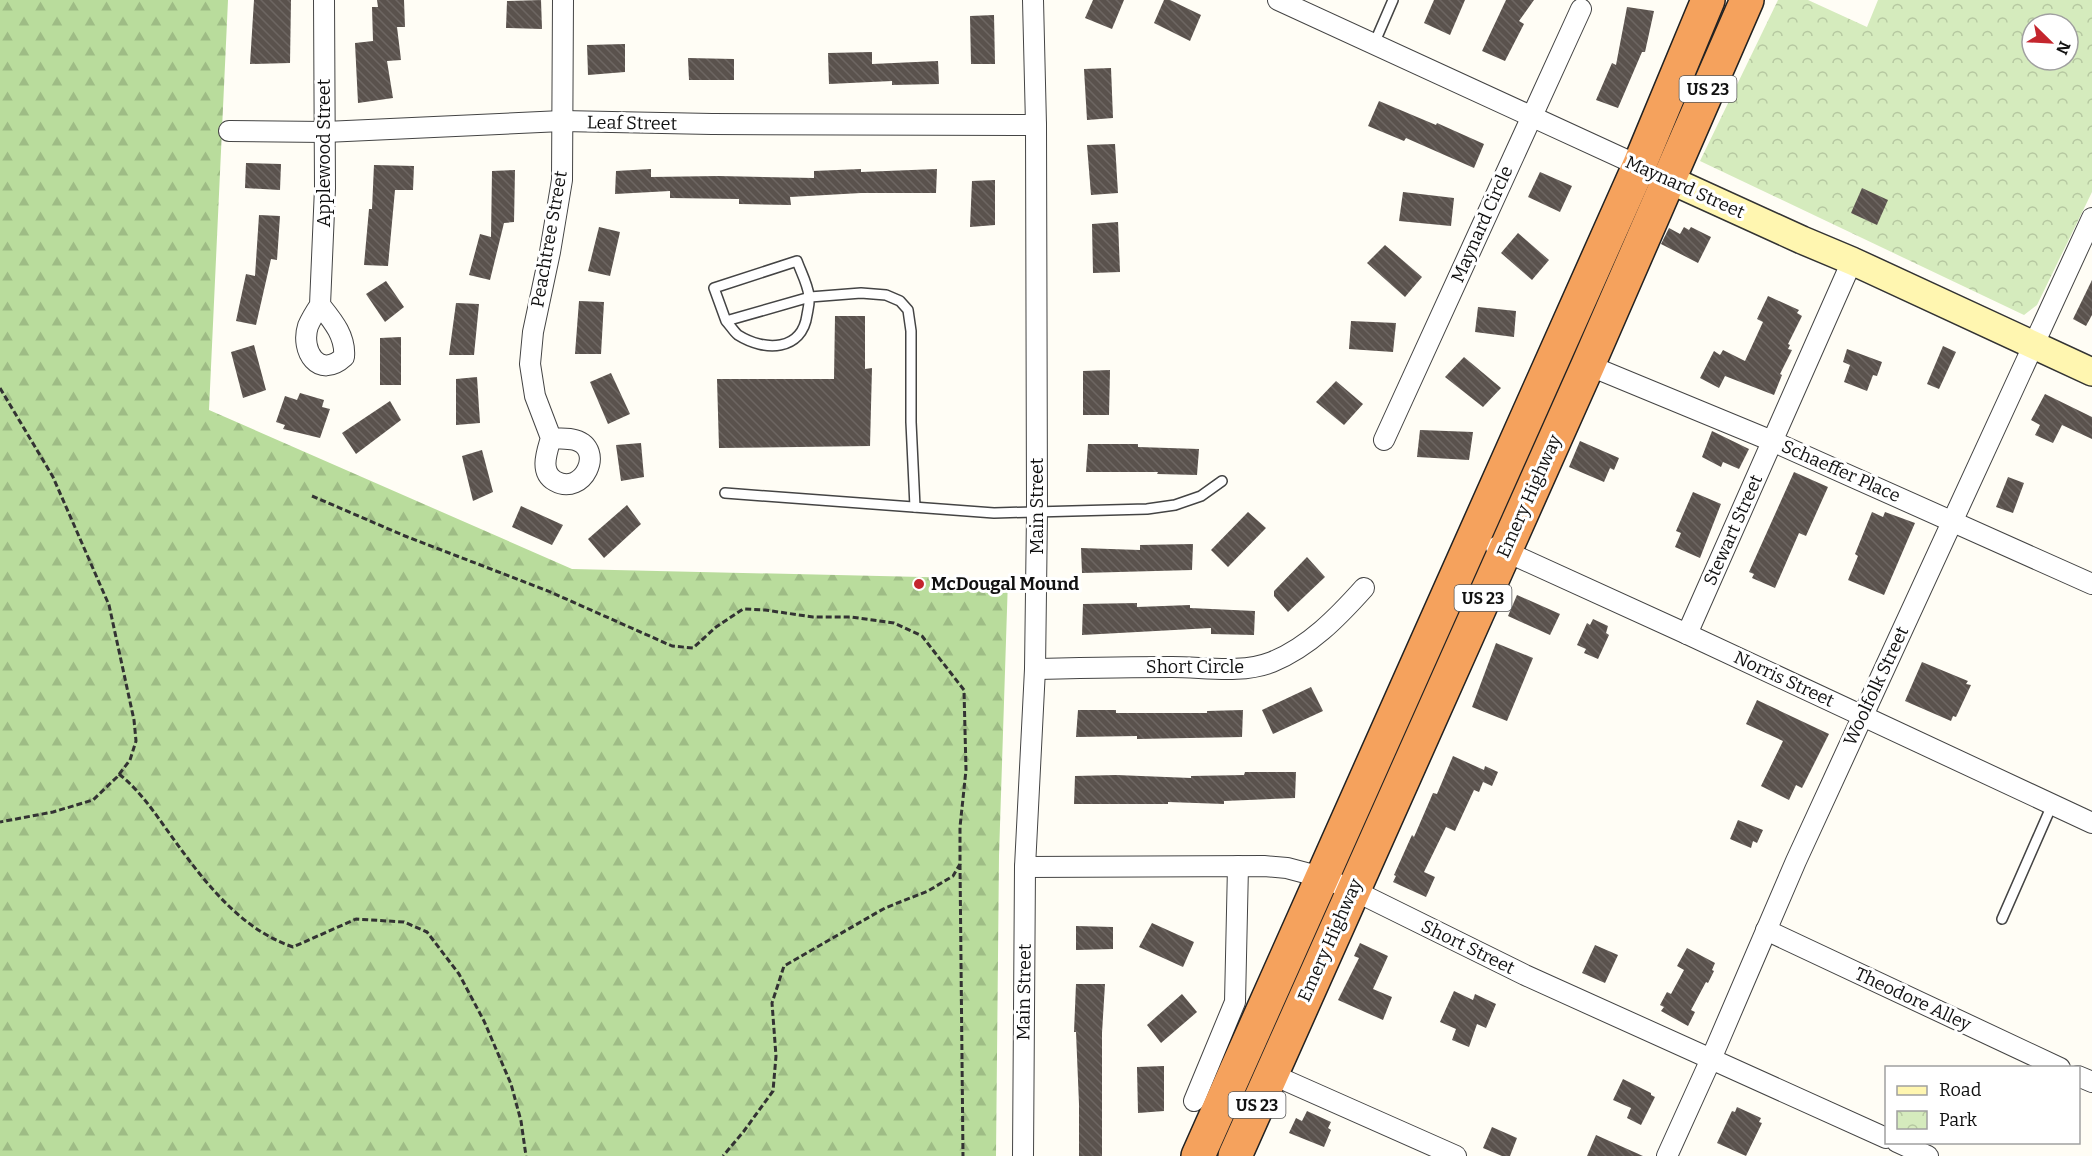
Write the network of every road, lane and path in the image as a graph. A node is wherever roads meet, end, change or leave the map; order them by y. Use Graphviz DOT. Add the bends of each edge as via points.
graph roads {
  1 [pos="324,0"];
  2 [pos="563,0"];
  3 [pos="1033,0"];
  4 [pos="1278,0"];
  5 [pos="1393,0"];
  6 [pos="1708,0"];
  7 [pos="1747,0"];
  8 [pos="1581,9"];
  9 [pos="1374,44"];
  10 [pos="1531,116"];
  11 [pos="562,121"];
  12 [pos="1036,125"];
  13 [pos="229,131"];
  14 [pos="325,132"];
  15 [pos="1654,172"];
  16 [pos="2092,218"];
  17 [pos="1852,261"];
  18 [pos="810,297"];
  19 [pos="320,305"];
  20 [pos="726,321"];
  21 [pos="2033,346"];
  22 [pos="1588,365"];
  23 [pos="2092,372"];
  24 [pos="0,388"];
  25 [pos="551,438"];
  26 [pos="1384,440"];
  27 [pos="1772,441"];
  28 [pos="1222,481"];
  29 [pos="725,493"];
  30 [pos="312,496"];
  31 [pos="915,507"];
  32 [pos="1038,513"];
  33 [pos="1952,521"];
  34 [pos="1474,538"];
  35 [pos="1505,551"];
  36 [pos="2092,584"];
  37 [pos="1364,588"];
  38 [pos="1687,634"];
  39 [pos="1035,669"];
  40 [pos="1862,717"];
  41 [pos="119,774"];
  42 [pos="2052,805"];
  43 [pos="0,822"];
  44 [pos="2092,823"];
  45 [pos="960,864"];
  46 [pos="1238,866"];
  47 [pos="1025,867"];
  48 [pos="1321,877"];
  49 [pos="1353,890"];
  50 [pos="2002,919"];
  51 [pos="1766,930"];
  52 [pos="1711,1059"];
  53 [pos="2057,1066"];
  54 [pos="1271,1074"];
  55 [pos="1194,1101"];
  56 [pos="1885,1137"];
  57 [pos="1898,1144"];
  58 [pos="526,1156"];
  59 [pos="723,1156"];
  60 [pos="963,1156"];
  61 [pos="1023,1156"];
  62 [pos="1198,1156"];
  63 [pos="1235,1156"];
  64 [pos="1456,1156"];
  65 [pos="1667,1156"];
  66 [pos="1928,1156"];
  1 -- 14 [label="street, Applewood Street"];
  2 -- 11 [label="street, Peachtree Street"];
  3 -- 12 [label="street, Main Street"];
  4 -- 9 [label="street, Maynard Street"];
  5 -- 9 [label="lane"];
  6 -- 15 [label="highway, Emery Highway / US 23"];
  7 -- 15 [label="highway, Emery Highway / US 23"];
  8 -- 10 [label="street, Maynard Circle"];
  9 -- 10 [label="street, Maynard Street"];
  10 -- 15 [label="street, Maynard Street"];
  10 -- 26 [label="street, Maynard Circle"];
  11 -- 12 [label="street, Leaf Street"];
  11 -- 14 [label="street, Leaf Street"];
  11 -- 25 [label="street, Peachtree Street" via="562,180 530,364 535,396"];
  12 -- 32 [label="street, Main Street"];
  13 -- 14 [label="street, Leaf Street"];
  14 -- 19 [label="street, Applewood Street"];
  15 -- 17 [label="street, Maynard Street"];
  15 -- 22 [label="highway, Emery Highway / US 23"];
  15 -- 34 [label="highway, Emery Highway / US 23"];
  16 -- 21 [label="street, Woolfolk Street"];
  17 -- 21 [label="street, Maynard Street"];
  17 -- 27 [label="street, Stewart Street"];
  18 -- 20 [label="lane"];
  18 -- 20 [label="lane" via="806,323 799,336 787,345 752,341 737,334"];
  18 -- 20 [label="lane" via="797,261 714,288"];
  18 -- 31 [label="lane" via="886,295 908,310"];
  21 -- 23 [label="street, Maynard Street"];
  21 -- 33 [label="street, Woolfolk Street"];
  22 -- 27 [label="street, Schaeffer Place"];
  22 -- 35 [label="highway, Emery Highway / US 23"];
  24 -- 41 [label="path" via="53,477 109,605 136,741"];
  27 -- 33 [label="street, Schaeffer Place"];
  27 -- 38 [label="street, Stewart Street"];
  28 -- 32 [label="lane" via="1201,496 1175,505"];
  29 -- 31 [label="lane"];
  30 -- 45 [label="path" via="548,591 672,646 693,648 743,609 894,623 922,636 964,690 966,770"];
  31 -- 32 [label="lane"];
  32 -- 39 [label="street, Main Street"];
  33 -- 36 [label="street, Schaeffer Place"];
  33 -- 40 [label="street, Woolfolk Street"];
  34 -- 35 [label="street, Norris Street"];
  34 -- 48 [label="highway, Emery Highway / US 23"];
  35 -- 38 [label="street, Norris Street"];
  35 -- 49 [label="highway, Emery Highway / US 23"];
  37 -- 39 [label="street, Short Circle" via="1335,621 1306,642 1284,656 1248,668"];
  38 -- 40 [label="street, Norris Street"];
  39 -- 47 [label="street, Main Street"];
  40 -- 42 [label="street, Norris Street"];
  40 -- 51 [label="street, Woolfolk Street"];
  41 -- 43 [label="path" via="93,800"];
  41 -- 58 [label="path" via="136,787 195,868 232,910 273,940 293,947 356,918 404,922 428,932 459,974 484,1021 511,1084"];
  42 -- 44 [label="street, Norris Street"];
  42 -- 50 [label="lane"];
  45 -- 59 [label="path" via="953,876 928,891 885,908 784,966 772,1003 776,1056 773,1091"];
  45 -- 60 [label="path"];
  46 -- 47 [label="street, Short Street"];
  46 -- 48 [label="street, Short Street" via="1287,868"];
  46 -- 55 [label="street" via="1235,1002"];
  47 -- 61 [label="street, Main Street"];
  48 -- 49 [label="street, Short Street"];
  48 -- 62 [label="highway, Emery Highway / US 23"];
  49 -- 52 [label="street, Short Street" via="1525,975"];
  49 -- 54 [label="highway, Emery Highway / US 23"];
  51 -- 52 [label="street, Woolfolk Street"];
  51 -- 53 [label="street, Theodore Alley"];
  52 -- 56 [label="street, Short Street"];
  52 -- 65 [label="street, Woolfolk Street"];
  54 -- 63 [label="highway, Emery Highway / US 23"];
  54 -- 64 [label="street"];
  57 -- 66 [label="street"];
}
